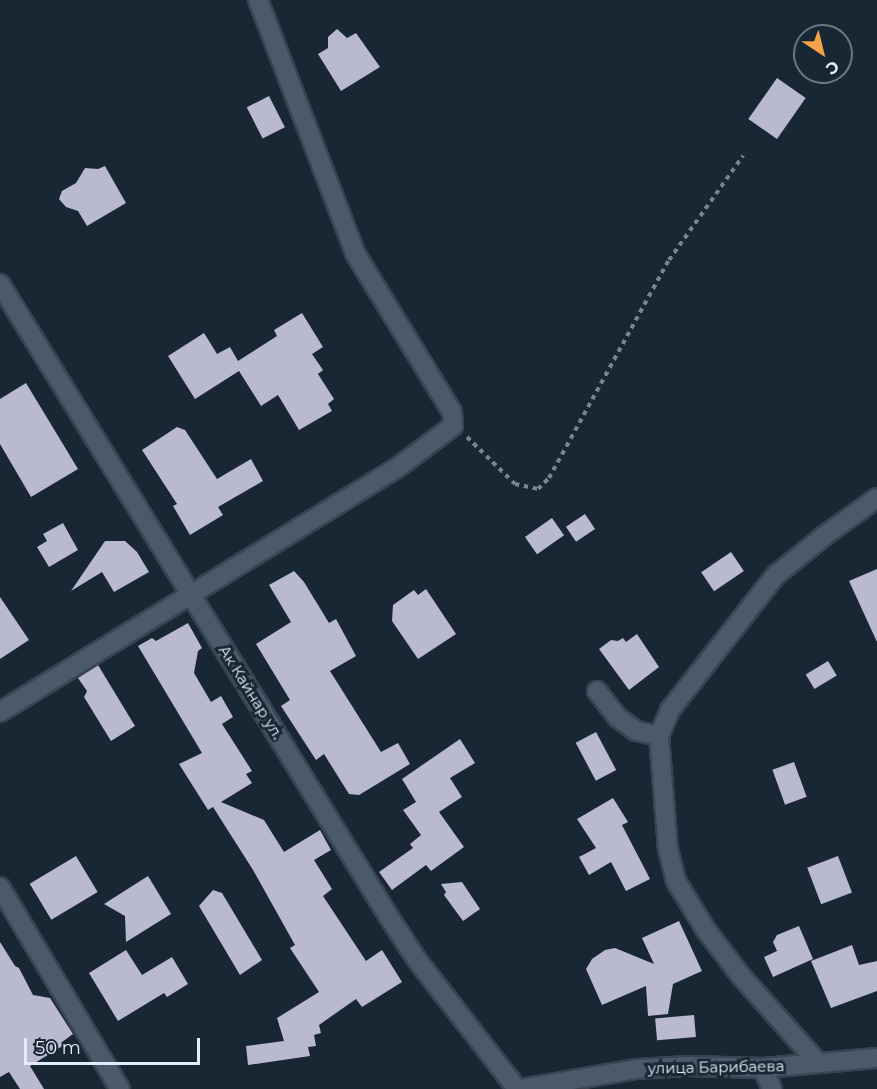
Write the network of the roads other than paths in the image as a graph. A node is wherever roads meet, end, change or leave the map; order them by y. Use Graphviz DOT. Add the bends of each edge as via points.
graph roads {
  1 [pos="258,0"];
  2 [pos="0,284"];
  3 [pos="877,498"];
  4 [pos="190,593"];
  5 [pos="597,691"];
  6 [pos="0,712"];
  7 [pos="659,736"];
  8 [pos="0,887"];
  9 [pos="877,1058"];
  10 [pos="818,1063"];
  11 [pos="763,1068"];
  12 [pos="120,1089"];
  13 [pos="519,1089"];
  14 [pos="772,1089"];
  1 -- 4 [label="street" via="356,255 452,412 453,426 397,468"];
  2 -- 4 [label="street, Ак Кайнар ул."];
  3 -- 7 [label="street" via="776,574 670,710"];
  4 -- 6 [label="street"];
  4 -- 13 [label="street, Ак Кайнар ул." via="417,960"];
  5 -- 7 [label="street" via="617,717 636,731"];
  7 -- 10 [label="street" via="668,850 676,881 741,976"];
  8 -- 12 [label="street"];
  9 -- 10 [label="street, улица Барибаева"];
  10 -- 11 [label="street, улица Барибаева"];
  11 -- 13 [label="street, улица Барибаева" via="689,1066 637,1070"];
  11 -- 14 [label="street"];
}
